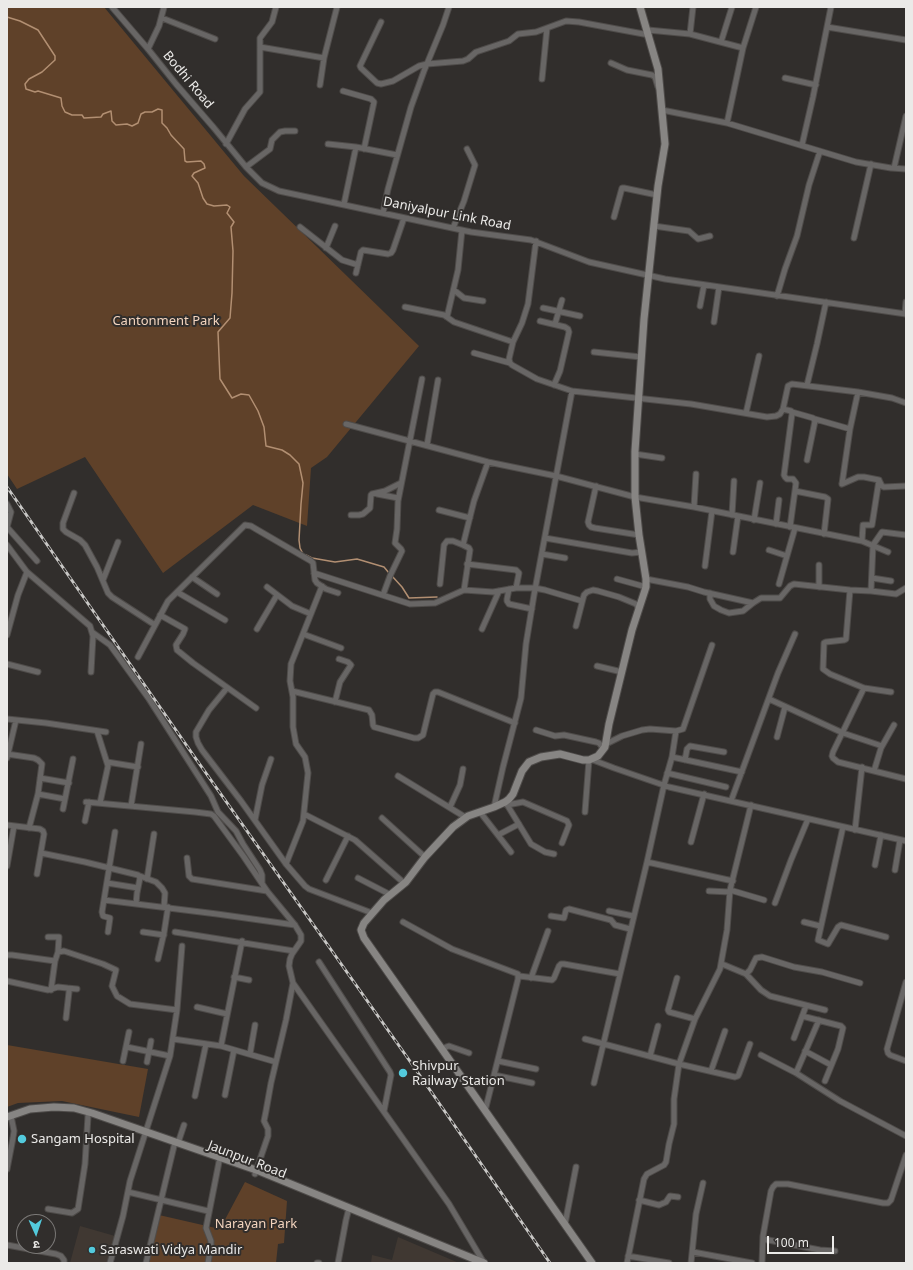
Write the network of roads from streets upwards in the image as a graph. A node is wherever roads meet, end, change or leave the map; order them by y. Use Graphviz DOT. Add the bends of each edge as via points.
graph roads {
  1 [pos="112,7"];
  2 [pos="164,7"];
  3 [pos="276,7"];
  4 [pos="337,7"];
  5 [pos="449,7"];
  6 [pos="640,7"];
  7 [pos="693,7"];
  8 [pos="732,7"];
  9 [pos="756,7"];
  10 [pos="831,7"];
  11 [pos="162,18"];
  12 [pos="381,22"];
  13 [pos="827,27"];
  14 [pos="547,28"];
  15 [pos="648,33"];
  16 [pos="690,34"];
  17 [pos="215,39"];
  18 [pos="906,40"];
  19 [pos="721,42"];
  20 [pos="260,47"];
  21 [pos="743,48"];
  22 [pos="148,49"];
  23 [pos="324,58"];
  24 [pos="611,64"];
  25 [pos="426,67"];
  26 [pos="785,78"];
  27 [pos="542,79"];
  28 [pos="320,85"];
  29 [pos="816,85"];
  30 [pos="343,92"];
  31 [pos="660,93"];
  32 [pos="662,110"];
  33 [pos="906,116"];
  34 [pos="727,123"];
  35 [pos="295,131"];
  36 [pos="224,143"];
  37 [pos="328,144"];
  38 [pos="802,145"];
  39 [pos="356,148"];
  40 [pos="364,149"];
  41 [pos="467,149"];
  42 [pos="820,151"];
  43 [pos="397,156"];
  44 [pos="871,164"];
  45 [pos="246,167"];
  46 [pos="894,168"];
  47 [pos="906,169"];
  48 [pos="657,195"];
  49 [pos="344,204"];
  50 [pos="383,213"];
  51 [pos="614,217"];
  52 [pos="404,218"];
  53 [pos="335,226"];
  54 [pos="654,226"];
  55 [pos="300,227"];
  56 [pos="453,228"];
  57 [pos="462,230"];
  58 [pos="710,236"];
  59 [pos="854,238"];
  60 [pos="536,241"];
  61 [pos="326,248"];
  62 [pos="358,265"];
  63 [pos="356,273"];
  64 [pos="648,275"];
  65 [pos="704,285"];
  66 [pos="719,287"];
  67 [pos="454,290"];
  68 [pos="777,296"];
  69 [pos="562,300"];
  70 [pos="483,301"];
  71 [pos="826,302"];
  72 [pos="906,302"];
  73 [pos="700,306"];
  74 [pos="405,307"];
  75 [pos="543,308"];
  76 [pos="559,311"];
  77 [pos="905,314"];
  78 [pos="580,316"];
  79 [pos="447,317"];
  80 [pos="540,321"];
  81 [pos="714,322"];
  82 [pos="555,324"];
  83 [pos="513,342"];
  84 [pos="594,352"];
  85 [pos="474,354"];
  86 [pos="759,356"];
  87 [pos="641,357"];
  88 [pos="510,363"];
  89 [pos="422,379"];
  90 [pos="438,380"];
  91 [pos="554,385"];
  92 [pos="807,385"];
  93 [pos="572,391"];
  94 [pos="858,392"];
  95 [pos="638,398"];
  96 [pos="906,403"];
  97 [pos="783,409"];
  98 [pos="792,412"];
  99 [pos="746,414"];
  100 [pos="815,419"];
  101 [pos="346,424"];
  102 [pos="850,429"];
  103 [pos="410,441"];
  104 [pos="427,445"];
  105 [pos="635,454"];
  106 [pos="662,458"];
  107 [pos="807,460"];
  108 [pos="488,462"];
  109 [pos="696,474"];
  110 [pos="556,476"];
  111 [pos="879,480"];
  112 [pos="734,481"];
  113 [pos="401,482"];
  114 [pos="760,483"];
  115 [pos="596,486"];
  116 [pos="906,486"];
  117 [pos="795,491"];
  118 [pos="74,493"];
  119 [pos="374,493"];
  120 [pos="635,497"];
  121 [pos="398,498"];
  122 [pos="779,500"];
  123 [pos="7,504"];
  124 [pos="694,507"];
  125 [pos="439,510"];
  126 [pos="712,511"];
  127 [pos="351,515"];
  128 [pos="732,515"];
  129 [pos="738,516"];
  130 [pos="470,518"];
  131 [pos="754,520"];
  132 [pos="776,524"];
  133 [pos="7,527"];
  134 [pos="792,528"];
  135 [pos="824,534"];
  136 [pos="906,534"];
  137 [pos="639,535"];
  138 [pos="544,538"];
  139 [pos="118,542"];
  140 [pos="862,542"];
  141 [pos="7,545"];
  142 [pos="463,545"];
  143 [pos="873,545"];
  144 [pos="769,550"];
  145 [pos="642,552"];
  146 [pos="733,552"];
  147 [pos="888,552"];
  148 [pos="542,554"];
  149 [pos="787,556"];
  150 [pos="565,558"];
  151 [pos="37,561"];
  152 [pos="467,564"];
  153 [pos="819,565"];
  154 [pos="705,566"];
  155 [pos="27,572"];
  156 [pos="314,573"];
  157 [pos="192,577"];
  158 [pos="872,578"];
  159 [pos="617,579"];
  160 [pos="103,580"];
  161 [pos="646,580"];
  162 [pos="891,581"];
  163 [pos="440,584"];
  164 [pos="779,584"];
  165 [pos="322,586"];
  166 [pos="267,587"];
  167 [pos="819,587"];
  168 [pos="516,588"];
  169 [pos="535,588"];
  170 [pos="646,588"];
  171 [pos="906,588"];
  172 [pos="509,589"];
  173 [pos="464,590"];
  174 [pos="850,590"];
  175 [pos="499,591"];
  176 [pos="871,591"];
  177 [pos="177,592"];
  178 [pos="338,593"];
  179 [pos="710,593"];
  180 [pos="217,594"];
  181 [pos="277,595"];
  182 [pos="383,595"];
  183 [pos="582,601"];
  184 [pos="753,603"];
  185 [pos="532,609"];
  186 [pos="639,609"];
  187 [pos="311,614"];
  188 [pos="160,615"];
  189 [pos="224,620"];
  190 [pos="155,625"];
  191 [pos="576,626"];
  192 [pos="257,629"];
  193 [pos="482,629"];
  194 [pos="7,632"];
  195 [pos="92,632"];
  196 [pos="303,634"];
  197 [pos="795,634"];
  198 [pos="712,645"];
  199 [pos="341,648"];
  200 [pos="138,657"];
  201 [pos="340,659"];
  202 [pos="7,664"];
  203 [pos="598,666"];
  204 [pos="38,672"];
  205 [pos="91,672"];
  206 [pos="622,672"];
  207 [pos="227,688"];
  208 [pos="864,688"];
  209 [pos="292,691"];
  210 [pos="891,692"];
  211 [pos="769,699"];
  212 [pos="335,702"];
  213 [pos="785,707"];
  214 [pos="256,708"];
  215 [pos="7,719"];
  216 [pos="16,720"];
  217 [pos="515,722"];
  218 [pos="894,725"];
  219 [pos="536,730"];
  220 [pos="97,731"];
  221 [pos="676,731"];
  222 [pos="106,732"];
  223 [pos="843,733"];
  224 [pos="777,737"];
  225 [pos="141,744"];
  226 [pos="882,746"];
  227 [pos="605,747"];
  228 [pos="724,752"];
  229 [pos="7,755"];
  230 [pos="672,757"];
  231 [pos="74,759"];
  232 [pos="272,759"];
  233 [pos="591,760"];
  234 [pos="685,760"];
  235 [pos="107,762"];
  236 [pos="138,767"];
  237 [pos="862,767"];
  238 [pos="462,769"];
  239 [pos="874,770"];
  240 [pos="742,772"];
  241 [pos="667,773"];
  242 [pos="398,776"];
  243 [pos="40,778"];
  244 [pos="906,779"];
  245 [pos="69,783"];
  246 [pos="664,785"];
  247 [pos="726,787"];
  248 [pos="38,794"];
  249 [pos="704,794"];
  250 [pos="65,799"];
  251 [pos="731,801"];
  252 [pos="100,803"];
  253 [pos="506,803"];
  254 [pos="751,805"];
  255 [pos="131,806"];
  256 [pos="450,807"];
  257 [pos="494,807"];
  258 [pos="63,809"];
  259 [pos="480,812"];
  260 [pos="585,812"];
  261 [pos="304,814"];
  262 [pos="466,817"];
  263 [pos="382,818"];
  264 [pos="808,819"];
  265 [pos="255,820"];
  266 [pos="85,821"];
  267 [pos="519,824"];
  268 [pos="7,825"];
  269 [pos="14,826"];
  270 [pos="843,827"];
  271 [pos="29,828"];
  272 [pos="856,830"];
  273 [pos="115,832"];
  274 [pos="154,834"];
  275 [pos="498,835"];
  276 [pos="880,835"];
  277 [pos="348,836"];
  278 [pos="903,840"];
  279 [pos="691,842"];
  280 [pos="562,843"];
  281 [pos="511,852"];
  282 [pos="41,853"];
  283 [pos="554,854"];
  284 [pos="425,857"];
  285 [pos="187,858"];
  286 [pos="647,862"];
  287 [pos="286,864"];
  288 [pos="875,865"];
  289 [pos="7,866"];
  290 [pos="109,868"];
  291 [pos="895,870"];
  292 [pos="37,874"];
  293 [pos="140,876"];
  294 [pos="358,878"];
  295 [pos="147,879"];
  296 [pos="326,880"];
  297 [pos="733,881"];
  298 [pos="107,883"];
  299 [pos="262,883"];
  300 [pos="404,883"];
  301 [pos="138,888"];
  302 [pos="267,891"];
  303 [pos="709,891"];
  304 [pos="730,891"];
  305 [pos="389,894"];
  306 [pos="104,900"];
  307 [pos="764,900"];
  308 [pos="775,903"];
  309 [pos="136,904"];
  310 [pos="166,907"];
  311 [pos="608,911"];
  312 [pos="372,913"];
  313 [pos="551,916"];
  314 [pos="633,916"];
  315 [pos="403,922"];
  316 [pos="804,922"];
  317 [pos="295,926"];
  318 [pos="820,926"];
  319 [pos="630,929"];
  320 [pos="548,931"];
  321 [pos="108,932"];
  322 [pos="143,932"];
  323 [pos="175,932"];
  324 [pos="164,935"];
  325 [pos="48,937"];
  326 [pos="886,937"];
  327 [pos="242,942"];
  328 [pos="182,946"];
  329 [pos="294,951"];
  330 [pos="58,952"];
  331 [pos="7,955"];
  332 [pos="158,959"];
  333 [pos="55,961"];
  334 [pos="319,962"];
  335 [pos="722,964"];
  336 [pos="620,974"];
  337 [pos="746,974"];
  338 [pos="519,976"];
  339 [pos="234,977"];
  340 [pos="531,978"];
  341 [pos="678,978"];
  342 [pos="249,980"];
  343 [pos="7,981"];
  344 [pos="906,982"];
  345 [pos="293,983"];
  346 [pos="860,983"];
  347 [pos="67,988"];
  348 [pos="77,989"];
  349 [pos="50,990"];
  350 [pos="806,1006"];
  351 [pos="197,1007"];
  352 [pos="177,1010"];
  353 [pos="825,1010"];
  354 [pos="227,1014"];
  355 [pos="802,1016"];
  356 [pos="66,1018"];
  357 [pos="694,1019"];
  358 [pos="819,1020"];
  359 [pos="255,1025"];
  360 [pos="658,1026"];
  361 [pos="725,1031"];
  362 [pos="129,1032"];
  363 [pos="794,1038"];
  364 [pos="173,1039"];
  365 [pos="585,1039"];
  366 [pos="151,1041"];
  367 [pos="206,1044"];
  368 [pos="604,1044"];
  369 [pos="750,1044"];
  370 [pos="221,1046"];
  371 [pos="127,1047"];
  372 [pos="234,1050"];
  373 [pos="149,1051"];
  374 [pos="443,1051"];
  375 [pos="805,1051"];
  376 [pos="470,1053"];
  377 [pos="250,1054"];
  378 [pos="761,1055"];
  379 [pos="170,1056"];
  380 [pos="650,1056"];
  381 [pos="123,1061"];
  382 [pos="498,1061"];
  383 [pos="906,1061"];
  384 [pos="147,1062"];
  385 [pos="276,1062"];
  386 [pos="679,1064"];
  387 [pos="831,1064"];
  388 [pos="536,1069"];
  389 [pos="711,1071"];
  390 [pos="796,1073"];
  391 [pos="494,1075"];
  392 [pos="825,1080"];
  393 [pos="532,1083"];
  394 [pos="594,1083"];
  395 [pos="225,1095"];
  396 [pos="195,1096"];
  397 [pos="384,1111"];
  398 [pos="485,1111"];
  399 [pos="88,1116"];
  400 [pos="9,1118"];
  401 [pos="184,1125"];
  402 [pos="145,1133"];
  403 [pos="906,1136"];
  404 [pos="176,1143"];
  405 [pos="906,1155"];
  406 [pos="219,1162"];
  407 [pos="576,1167"];
  408 [pos="7,1169"];
  409 [pos="255,1172"];
  410 [pos="703,1183"];
  411 [pos="128,1192"];
  412 [pos="678,1197"];
  413 [pos="639,1200"];
  414 [pos="161,1201"];
  415 [pos="48,1209"];
  416 [pos="349,1210"];
  417 [pos="208,1211"];
  418 [pos="565,1224"];
  419 [pos="763,1239"];
  420 [pos="7,1245"];
  421 [pos="835,1251"];
  422 [pos="693,1252"];
  423 [pos="628,1256"];
  424 [pos="64,1263"];
  425 [pos="110,1263"];
  426 [pos="146,1263"];
  427 [pos="208,1263"];
  428 [pos="338,1263"];
  429 [pos="473,1263"];
  430 [pos="484,1263"];
  431 [pos="592,1263"];
  432 [pos="627,1263"];
  433 [pos="669,1263"];
  434 [pos="691,1263"];
  435 [pos="752,1263"];
  436 [pos="762,1263"];
  1 -- 22 [label="street, Bodhi Road"];
  2 -- 11 [label="street"];
  3 -- 20 [label="street" via="272,22 260,38"];
  4 -- 23 [label="street"];
  5 -- 25 [label="street"];
  6 -- 15 [label="street"];
  7 -- 16 [label="street"];
  8 -- 19 [label="street"];
  9 -- 21 [label="street"];
  10 -- 13 [label="street"];
  11 -- 17 [label="street"];
  11 -- 22 [label="street"];
  12 -- 25 [label="street" via="361,68 381,84 388,83 416,67"];
  13 -- 18 [label="street"];
  13 -- 29 [label="street"];
  14 -- 15 [label="street" via="573,21"];
  14 -- 25 [label="street" via="518,34 509,41 476,52 463,62"];
  14 -- 27 [label="street"];
  15 -- 16 [label="street"];
  15 -- 31 [label="street" via="658,69"];
  16 -- 19 [label="street"];
  19 -- 21 [label="street"];
  20 -- 23 [label="street"];
  20 -- 36 [label="street" via="260,92 245,109"];
  21 -- 34 [label="street"];
  22 -- 36 [label="street, Bodhi Road"];
  23 -- 28 [label="street"];
  24 -- 31 [label="street" via="654,76"];
  25 -- 43 [label="street"];
  26 -- 29 [label="street"];
  29 -- 38 [label="street"];
  30 -- 40 [label="street" via="373,100 374,106"];
  31 -- 32 [label="street"];
  32 -- 34 [label="street"];
  32 -- 48 [label="street" via="665,144"];
  33 -- 46 [label="street"];
  34 -- 38 [label="street"];
  35 -- 45 [label="street" via="280,132 274,137 270,149"];
  36 -- 45 [label="street, Bodhi Road"];
  37 -- 39 [label="street"];
  38 -- 42 [label="street"];
  39 -- 40 [label="street"];
  39 -- 49 [label="street"];
  40 -- 43 [label="street"];
  41 -- 56 [label="street" via="475,165"];
  42 -- 44 [label="street"];
  42 -- 68 [label="street" via="797,236"];
  43 -- 50 [label="street"];
  44 -- 46 [label="street"];
  44 -- 59 [label="street"];
  45 -- 49 [label="street, Daniyalpur Link Road" via="262,183 278,191"];
  46 -- 47 [label="street"];
  48 -- 51 [label="street" via="622,188"];
  48 -- 54 [label="street"];
  49 -- 50 [label="street, Daniyalpur Link Road"];
  50 -- 52 [label="street, Daniyalpur Link Road"];
  52 -- 56 [label="street, Daniyalpur Link Road"];
  52 -- 62 [label="street" via="391,253 363,250"];
  53 -- 61 [label="street"];
  54 -- 58 [label="street" via="689,231 698,239"];
  54 -- 64 [label="street"];
  55 -- 61 [label="street"];
  56 -- 57 [label="street, Daniyalpur Link Road"];
  57 -- 60 [label="street, Daniyalpur Link Road"];
  57 -- 67 [label="street"];
  60 -- 64 [label="street, Daniyalpur Link Road" via="589,262"];
  60 -- 83 [label="street" via="528,304"];
  61 -- 62 [label="street" via="342,260"];
  62 -- 63 [label="street"];
  64 -- 65 [label="street, Daniyalpur Link Road"];
  64 -- 87 [label="street"];
  65 -- 66 [label="street, Daniyalpur Link Road"];
  65 -- 73 [label="street"];
  66 -- 68 [label="street, Daniyalpur Link Road"];
  66 -- 81 [label="street"];
  67 -- 70 [label="street" via="464,298"];
  67 -- 79 [label="street"];
  68 -- 71 [label="street, Daniyalpur Link Road"];
  69 -- 76 [label="street"];
  71 -- 77 [label="street, Daniyalpur Link Road"];
  71 -- 92 [label="street"];
  72 -- 77 [label="street"];
  74 -- 79 [label="street"];
  75 -- 76 [label="street"];
  76 -- 78 [label="street"];
  76 -- 82 [label="street"];
  79 -- 83 [label="street" via="454,322"];
  80 -- 82 [label="street"];
  82 -- 91 [label="street" via="568,329 569,332"];
  83 -- 88 [label="street"];
  84 -- 87 [label="street"];
  85 -- 88 [label="street"];
  86 -- 99 [label="street"];
  87 -- 95 [label="street"];
  88 -- 91 [label="street" via="529,375"];
  89 -- 103 [label="street"];
  90 -- 104 [label="street"];
  91 -- 93 [label="street"];
  92 -- 94 [label="street"];
  92 -- 97 [label="street" via="788,386"];
  93 -- 95 [label="street"];
  93 -- 110 [label="street"];
  94 -- 96 [label="street"];
  94 -- 102 [label="street"];
  95 -- 99 [label="street"];
  95 -- 105 [label="street"];
  97 -- 98 [label="street"];
  97 -- 99 [label="street" via="772,417"];
  98 -- 100 [label="street"];
  98 -- 117 [label="street" via="784,475 785,478 795,481"];
  100 -- 102 [label="street"];
  100 -- 107 [label="street"];
  101 -- 103 [label="street"];
  102 -- 111 [label="street" via="842,484 860,477"];
  103 -- 104 [label="street"];
  103 -- 113 [label="street"];
  104 -- 108 [label="street"];
  105 -- 106 [label="street"];
  105 -- 120 [label="street"];
  108 -- 110 [label="street"];
  108 -- 130 [label="street"];
  109 -- 124 [label="street"];
  110 -- 115 [label="street"];
  110 -- 138 [label="street"];
  111 -- 116 [label="street" via="884,487"];
  111 -- 140 [label="street" via="872,525 863,525"];
  112 -- 128 [label="street"];
  113 -- 119 [label="street" via="385,491"];
  113 -- 121 [label="street"];
  114 -- 131 [label="street"];
  115 -- 120 [label="street"];
  115 -- 137 [label="street" via="589,525"];
  117 -- 134 [label="street"];
  117 -- 135 [label="street" via="828,499"];
  118 -- 160 [label="street" via="63,529 84,545"];
  119 -- 121 [label="street"];
  119 -- 127 [label="street" via="371,495 368,510"];
  120 -- 124 [label="street"];
  120 -- 137 [label="street"];
  121 -- 182 [label="street" via="395,543 402,550"];
  122 -- 132 [label="street"];
  123 -- 133 [label="street" via="11,512"];
  124 -- 126 [label="street"];
  125 -- 130 [label="street"];
  126 -- 128 [label="street"];
  126 -- 154 [label="street"];
  128 -- 129 [label="street"];
  129 -- 131 [label="street"];
  129 -- 146 [label="street"];
  130 -- 142 [label="street"];
  131 -- 132 [label="street"];
  132 -- 134 [label="street"];
  133 -- 151 [label="street"];
  134 -- 135 [label="street"];
  134 -- 149 [label="street"];
  135 -- 140 [label="street"];
  136 -- 143 [label="street" via="882,532"];
  137 -- 145 [label="street"];
  138 -- 145 [label="street" via="632,553"];
  138 -- 148 [label="street"];
  139 -- 160 [label="street"];
  140 -- 143 [label="street"];
  141 -- 155 [label="street"];
  142 -- 152 [label="street" via="470,550"];
  142 -- 163 [label="street" via="453,541 445,542"];
  143 -- 147 [label="street"];
  143 -- 158 [label="street"];
  144 -- 149 [label="street"];
  145 -- 161 [label="street"];
  148 -- 150 [label="street"];
  148 -- 169 [label="street"];
  149 -- 164 [label="street"];
  152 -- 168 [label="street" via="516,570 519,574"];
  152 -- 173 [label="street"];
  153 -- 167 [label="street"];
  155 -- 194 [label="street"];
  155 -- 195 [label="street" via="90,626"];
  156 -- 157 [label="street" via="310,561 248,525"];
  156 -- 165 [label="street" via="315,580"];
  156 -- 182 [label="street"];
  157 -- 177 [label="street"];
  157 -- 180 [label="street"];
  158 -- 162 [label="street"];
  158 -- 176 [label="street"];
  159 -- 170 [label="street"];
  160 -- 190 [label="street" via="112,597"];
  161 -- 170 [label="street"];
  161 -- 179 [label="street"];
  165 -- 178 [label="street"];
  165 -- 187 [label="street"];
  166 -- 181 [label="street"];
  167 -- 174 [label="street"];
  167 -- 184 [label="street" via="794,584 780,598 761,598"];
  168 -- 169 [label="street"];
  168 -- 172 [label="street"];
  169 -- 183 [label="street"];
  169 -- 185 [label="street"];
  170 -- 186 [label="street"];
  171 -- 176 [label="street" via="896,594"];
  172 -- 175 [label="street"];
  172 -- 185 [label="street" via="506,599 509,604"];
  173 -- 175 [label="street"];
  173 -- 182 [label="street" via="430,604 410,604"];
  174 -- 176 [label="street"];
  174 -- 208 [label="street" via="846,639 824,644 823,669"];
  175 -- 193 [label="street"];
  177 -- 188 [label="street"];
  177 -- 189 [label="street"];
  179 -- 184 [label="street"];
  179 -- 184 [label="street" via="711,603 729,613 743,611"];
  181 -- 187 [label="street" via="292,606"];
  181 -- 192 [label="street"];
  183 -- 186 [label="street" via="585,593 598,590 636,604"];
  183 -- 191 [label="street"];
  185 -- 217 [label="street" via="521,698"];
  186 -- 206 [label="street"];
  187 -- 196 [label="street"];
  188 -- 190 [label="street"];
  188 -- 207 [label="street" via="185,629 176,645 177,650"];
  190 -- 200 [label="street"];
  195 -- 205 [label="street"];
  195 -- 299 [label="street" via="110,645 149,699 211,796 218,812 236,831 260,870"];
  196 -- 199 [label="street"];
  196 -- 209 [label="street" via="291,664"];
  197 -- 211 [label="street"];
  198 -- 221 [label="street" via="685,727"];
  201 -- 212 [label="street" via="351,665 340,682"];
  202 -- 204 [label="street"];
  203 -- 206 [label="street"];
  206 -- 227 [label="street"];
  207 -- 214 [label="street"];
  207 -- 265 [label="street" via="198,726 196,737 202,750"];
  208 -- 210 [label="street"];
  208 -- 223 [label="street"];
  209 -- 212 [label="street"];
  209 -- 261 [label="street" via="295,739 305,757 308,773"];
  211 -- 213 [label="street"];
  211 -- 240 [label="street"];
  212 -- 217 [label="street" via="371,712 376,728 418,738 423,735 435,692"];
  213 -- 223 [label="street"];
  213 -- 224 [label="street"];
  215 -- 216 [label="street"];
  216 -- 220 [label="street"];
  216 -- 229 [label="street"];
  217 -- 257 [label="street"];
  218 -- 226 [label="street"];
  219 -- 227 [label="street" via="555,736 564,735 596,742"];
  220 -- 222 [label="street"];
  220 -- 235 [label="street"];
  221 -- 227 [label="street" via="642,730 622,736"];
  221 -- 230 [label="street"];
  223 -- 226 [label="street"];
  223 -- 237 [label="street" via="833,752 833,758 838,762"];
  225 -- 236 [label="street"];
  226 -- 239 [label="street"];
  227 -- 233 [label="street"];
  228 -- 234 [label="street" via="690,746"];
  229 -- 243 [label="street" via="38,760 42,764"];
  230 -- 234 [label="street"];
  230 -- 241 [label="street"];
  231 -- 245 [label="street"];
  232 -- 265 [label="street" via="262,785"];
  233 -- 246 [label="street"];
  233 -- 253 [label="street" via="560,754 534,759 525,766"];
  233 -- 260 [label="street"];
  234 -- 240 [label="street"];
  235 -- 236 [label="street"];
  235 -- 252 [label="street"];
  236 -- 255 [label="street"];
  237 -- 239 [label="street"];
  237 -- 272 [label="street"];
  238 -- 256 [label="street" via="460,785"];
  239 -- 244 [label="street"];
  240 -- 251 [label="street"];
  241 -- 246 [label="street"];
  241 -- 247 [label="street"];
  242 -- 256 [label="street"];
  243 -- 245 [label="street"];
  243 -- 248 [label="street"];
  245 -- 250 [label="street"];
  246 -- 249 [label="street"];
  246 -- 286 [label="street"];
  248 -- 250 [label="street"];
  248 -- 271 [label="street"];
  249 -- 251 [label="street"];
  249 -- 279 [label="street"];
  250 -- 258 [label="street"];
  251 -- 254 [label="street"];
  252 -- 255 [label="street"];
  252 -- 266 [label="street" via="87,802"];
  253 -- 257 [label="street"];
  253 -- 267 [label="street"];
  253 -- 280 [label="street" via="523,802 567,821 569,825"];
  254 -- 264 [label="street"];
  254 -- 297 [label="street"];
  255 -- 299 [label="street" via="212,815"];
  256 -- 262 [label="street"];
  257 -- 259 [label="street"];
  259 -- 262 [label="street"];
  259 -- 275 [label="street"];
  261 -- 277 [label="street"];
  261 -- 287 [label="street"];
  262 -- 284 [label="street" via="453,826"];
  263 -- 284 [label="street"];
  264 -- 270 [label="street"];
  264 -- 308 [label="street"];
  265 -- 287 [label="street"];
  267 -- 275 [label="street"];
  267 -- 283 [label="street" via="531,844 544,852"];
  268 -- 269 [label="street"];
  269 -- 271 [label="street"];
  269 -- 289 [label="street"];
  270 -- 272 [label="street"];
  270 -- 318 [label="street"];
  271 -- 282 [label="street" via="43,831"];
  272 -- 276 [label="street"];
  273 -- 290 [label="street"];
  274 -- 295 [label="street"];
  275 -- 281 [label="street"];
  276 -- 278 [label="street"];
  276 -- 288 [label="street"];
  277 -- 296 [label="street"];
  277 -- 300 [label="street"];
  278 -- 291 [label="street"];
  282 -- 290 [label="street"];
  282 -- 292 [label="street"];
  284 -- 300 [label="street"];
  285 -- 302 [label="street" via="189,876 192,879"];
  286 -- 297 [label="street"];
  286 -- 314 [label="street"];
  287 -- 312 [label="street" via="309,889"];
  290 -- 293 [label="street"];
  290 -- 298 [label="street"];
  293 -- 295 [label="street"];
  293 -- 301 [label="street"];
  294 -- 305 [label="street"];
  295 -- 310 [label="street" via="156,882 162,888"];
  297 -- 304 [label="street"];
  298 -- 301 [label="street"];
  298 -- 306 [label="street"];
  299 -- 302 [label="street"];
  300 -- 305 [label="street"];
  301 -- 309 [label="street"];
  302 -- 317 [label="street"];
  303 -- 304 [label="street"];
  304 -- 307 [label="street"];
  304 -- 335 [label="street"];
  305 -- 312 [label="street"];
  306 -- 309 [label="street"];
  306 -- 321 [label="street" via="102,915 111,920"];
  309 -- 310 [label="street"];
  310 -- 317 [label="street"];
  310 -- 324 [label="street"];
  311 -- 314 [label="street"];
  312 -- 374 [label="street" via="362,926 361,933"];
  313 -- 319 [label="street" via="564,918 566,910 569,909 611,920 615,925"];
  314 -- 319 [label="street"];
  315 -- 338 [label="street" via="452,949"];
  316 -- 318 [label="street"];
  317 -- 329 [label="street" via="302,938"];
  318 -- 326 [label="street" via="818,940 827,944 842,925"];
  319 -- 336 [label="street"];
  320 -- 340 [label="street"];
  322 -- 324 [label="street"];
  323 -- 327 [label="street"];
  324 -- 332 [label="street"];
  325 -- 330 [label="street" via="59,938"];
  327 -- 329 [label="street"];
  327 -- 339 [label="street"];
  328 -- 352 [label="street"];
  329 -- 345 [label="street" via="289,966"];
  330 -- 333 [label="street"];
  330 -- 352 [label="street" via="64,951 116,970 112,986 117,996 130,1004"];
  331 -- 333 [label="street"];
  333 -- 349 [label="street"];
  334 -- 397 [label="street" via="390,1072"];
  335 -- 337 [label="street"];
  335 -- 357 [label="street"];
  336 -- 340 [label="street" via="561,964 552,980"];
  336 -- 368 [label="street"];
  337 -- 346 [label="street" via="756,958 762,957"];
  337 -- 350 [label="street" via="765,994"];
  338 -- 340 [label="street"];
  338 -- 382 [label="street"];
  339 -- 342 [label="street"];
  339 -- 354 [label="street"];
  341 -- 357 [label="street" via="668,1010"];
  343 -- 349 [label="street"];
  344 -- 383 [label="street" via="887,1049 890,1055"];
  345 -- 385 [label="street"];
  345 -- 397 [label="street"];
  347 -- 348 [label="street"];
  347 -- 349 [label="street" via="58,987"];
  347 -- 356 [label="street" via="69,992"];
  350 -- 353 [label="street"];
  350 -- 355 [label="street"];
  351 -- 354 [label="street"];
  352 -- 364 [label="street"];
  354 -- 370 [label="street"];
  355 -- 358 [label="street"];
  355 -- 363 [label="street"];
  357 -- 386 [label="street"];
  358 -- 375 [label="street"];
  358 -- 387 [label="street" via="844,1028"];
  359 -- 377 [label="street"];
  360 -- 380 [label="street"];
  361 -- 389 [label="street"];
  362 -- 371 [label="street"];
  364 -- 367 [label="street"];
  364 -- 379 [label="street"];
  365 -- 368 [label="street"];
  366 -- 373 [label="street"];
  367 -- 370 [label="street"];
  367 -- 396 [label="street"];
  368 -- 380 [label="street"];
  368 -- 394 [label="street"];
  369 -- 389 [label="street" via="738,1076"];
  370 -- 372 [label="street"];
  371 -- 373 [label="street"];
  371 -- 381 [label="street"];
  372 -- 377 [label="street"];
  372 -- 395 [label="street"];
  373 -- 379 [label="street"];
  373 -- 384 [label="street"];
  374 -- 376 [label="street" via="449,1046"];
  374 -- 398 [label="street"];
  375 -- 387 [label="street"];
  375 -- 390 [label="street"];
  377 -- 385 [label="street"];
  378 -- 390 [label="street"];
  379 -- 402 [label="street"];
  380 -- 386 [label="street"];
  382 -- 388 [label="street"];
  382 -- 391 [label="street"];
  385 -- 409 [label="street" via="264,1118 269,1132"];
  386 -- 389 [label="street"];
  386 -- 413 [label="street" via="674,1099 674,1124 666,1162 645,1177"];
  387 -- 392 [label="street"];
  390 -- 403 [label="street" via="840,1101"];
  391 -- 393 [label="street"];
  391 -- 398 [label="street"];
  397 -- 430 [label="street" via="449,1204"];
  398 -- 418 [label="street"];
  399 -- 400 [label="street" via="75,1112 54,1111"];
  399 -- 402 [label="street"];
  399 -- 415 [label="street" via="85,1164 78,1209 72,1213"];
  400 -- 402 [label="street" via="30,1109 66,1107 86,1111"];
  400 -- 408 [label="street" via="14,1131"];
  401 -- 404 [label="street"];
  402 -- 404 [label="street"];
  402 -- 411 [label="street"];
  404 -- 406 [label="street, Jaunpur Road"];
  404 -- 409 [label="street"];
  404 -- 414 [label="street"];
  405 -- 419 [label="street" via="888,1203 788,1184 776,1184 771,1191"];
  406 -- 409 [label="street, Jaunpur Road"];
  406 -- 417 [label="street"];
  407 -- 418 [label="street"];
  409 -- 416 [label="street"];
  410 -- 422 [label="street" via="696,1214"];
  411 -- 414 [label="street"];
  411 -- 425 [label="street"];
  412 -- 413 [label="street" via="670,1196 666,1202 659,1205"];
  413 -- 423 [label="street"];
  414 -- 417 [label="street"];
  414 -- 426 [label="street"];
  416 -- 428 [label="street"];
  416 -- 429 [label="street"];
  416 -- 430 [label="street"];
  417 -- 427 [label="street" via="206,1228 211,1246"];
  418 -- 431 [label="street"];
  419 -- 421 [label="street"];
  419 -- 436 [label="street"];
  420 -- 424 [label="street" via="56,1254 61,1256"];
  422 -- 434 [label="street"];
  422 -- 435 [label="street"];
  423 -- 432 [label="street"];
  423 -- 433 [label="street"];
}
